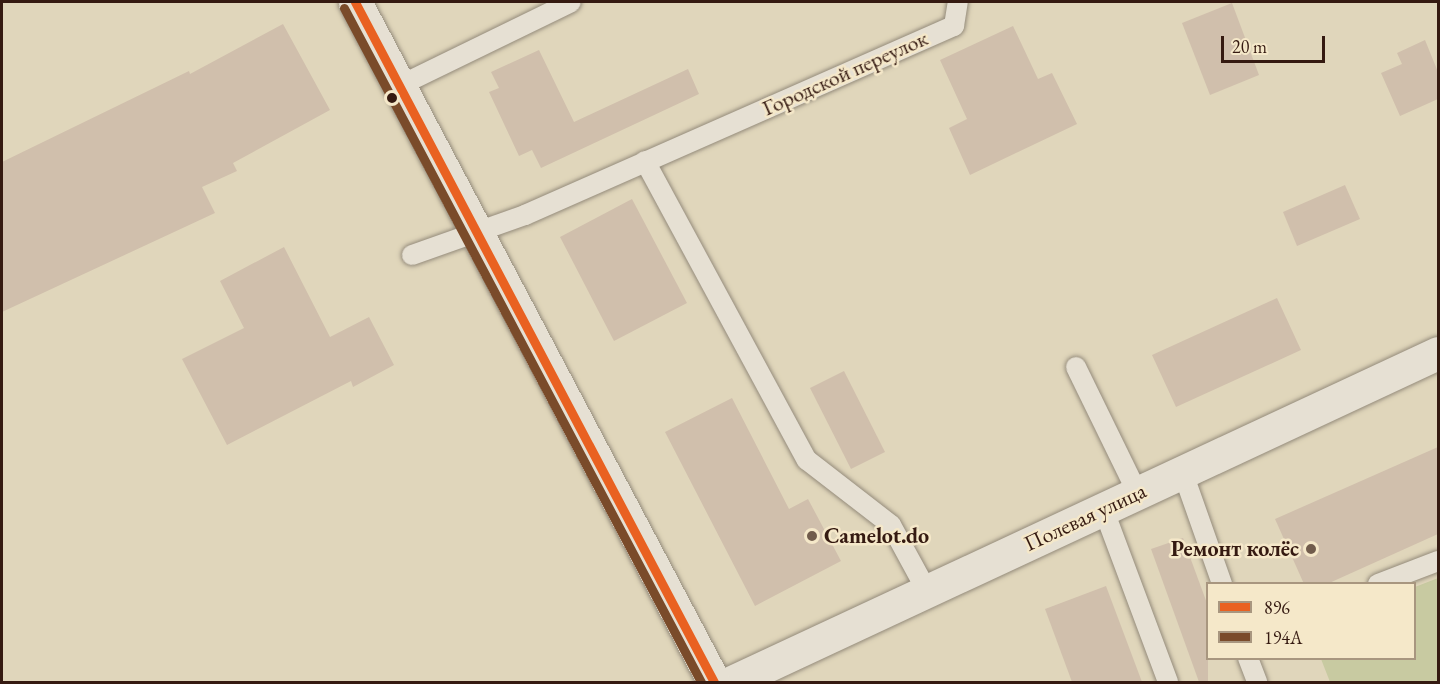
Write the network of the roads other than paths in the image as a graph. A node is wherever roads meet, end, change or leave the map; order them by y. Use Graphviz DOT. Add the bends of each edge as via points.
graph roads {
  1 [pos="355,2"];
  2 [pos="571,2"];
  3 [pos="958,2"];
  4 [pos="399,86"];
  5 [pos="645,161"];
  6 [pos="477,231"];
  7 [pos="412,255"];
  8 [pos="1438,353"];
  9 [pos="1076,367"];
  10 [pos="1183,473"];
  11 [pos="1137,492"];
  12 [pos="1103,508"];
  13 [pos="1438,561"];
  14 [pos="1221,582"];
  15 [pos="1383,582"];
  16 [pos="927,591"];
  17 [pos="1249,660"];
  18 [pos="714,682"];
  19 [pos="732,682"];
  20 [pos="1167,682"];
  21 [pos="1257,682"];
  1 -- 4 [label="street"];
  2 -- 4 [label="lane"];
  3 -- 5 [label="lane, Городской переулок" via="954,26"];
  4 -- 6 [label="street"];
  5 -- 6 [label="lane" via="525,215"];
  5 -- 16 [label="lane" via="807,460 891,525"];
  6 -- 7 [label="lane"];
  6 -- 18 [label="street"];
  8 -- 10 [label="street, Полевая улица"];
  9 -- 11 [label="lane"];
  10 -- 11 [label="street, Полевая улица"];
  10 -- 14 [label="lane"];
  11 -- 12 [label="street, Полевая улица"];
  12 -- 16 [label="street, Полевая улица"];
  12 -- 20 [label="lane"];
  13 -- 15 [label="lane"];
  16 -- 19 [label="street, Полевая улица"];
  17 -- 21 [label="lane"];
}
